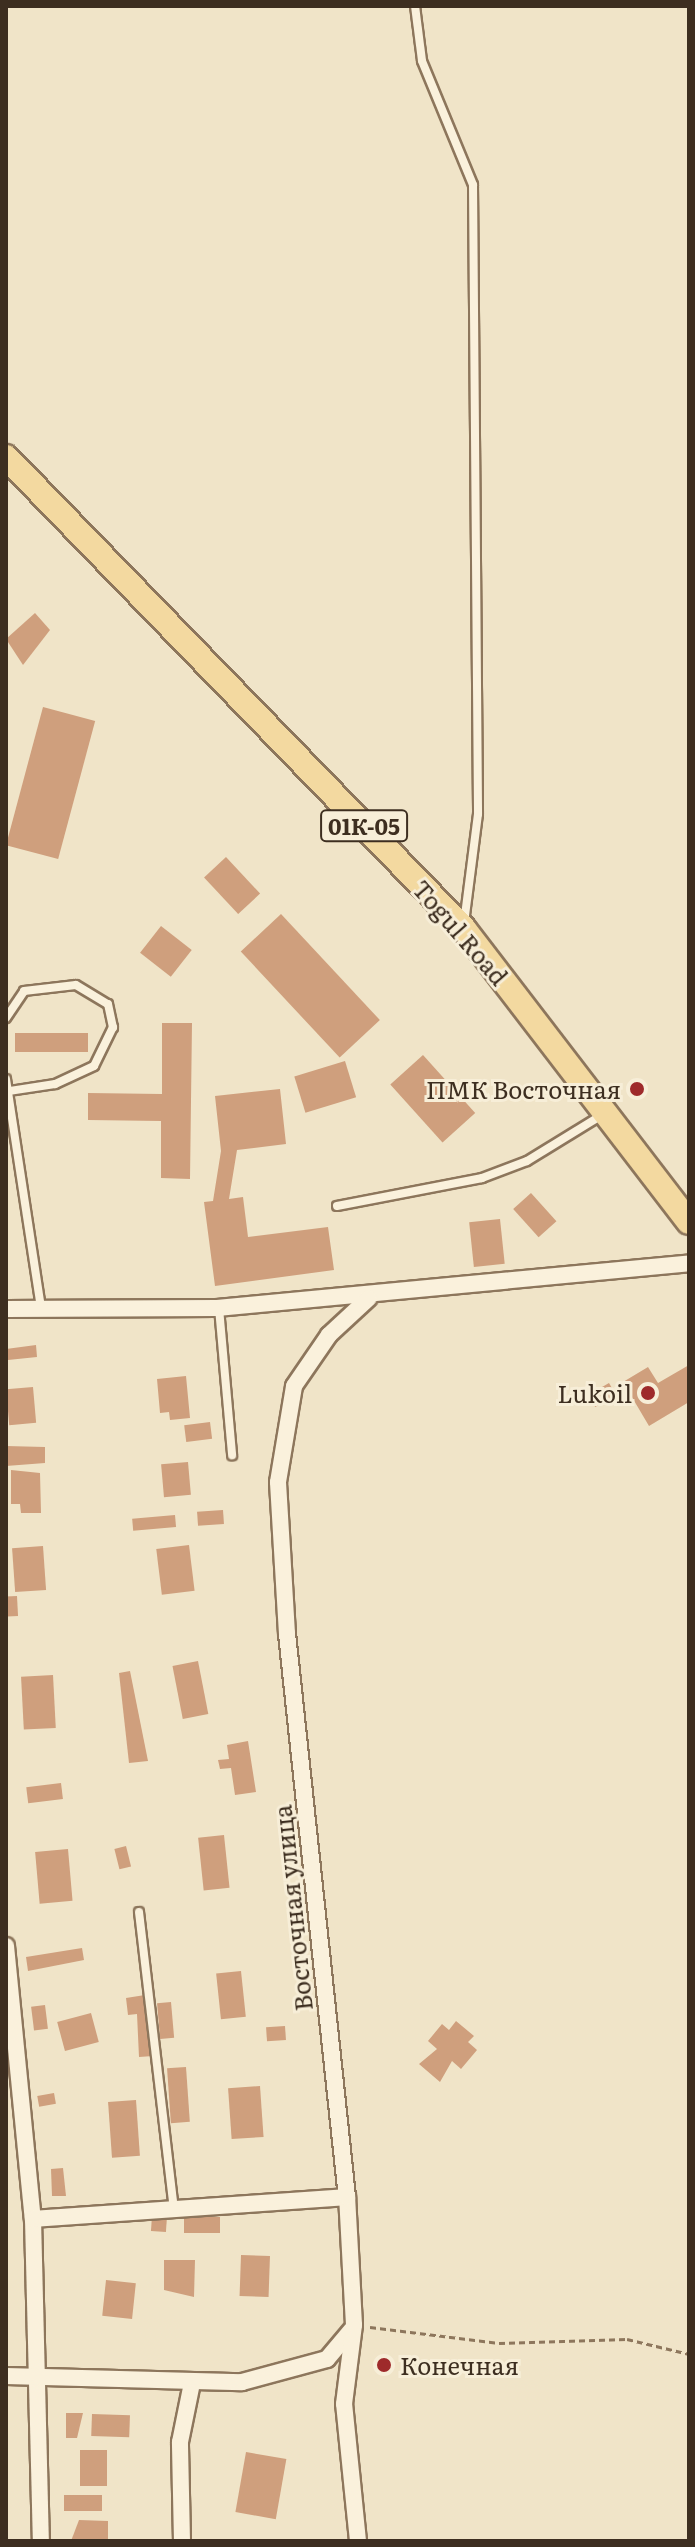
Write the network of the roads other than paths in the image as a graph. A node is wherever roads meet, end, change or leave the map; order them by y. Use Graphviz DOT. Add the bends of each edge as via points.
graph roads {
  1 [pos="415,6"];
  2 [pos="6,457"];
  3 [pos="464,929"];
  4 [pos="6,1018"];
  5 [pos="6,1079"];
  6 [pos="9,1091"];
  7 [pos="606,1113"];
  8 [pos="337,1206"];
  9 [pos="689,1222"];
  10 [pos="689,1263"];
  11 [pos="369,1298"];
  12 [pos="219,1308"];
  13 [pos="6,1309"];
  14 [pos="41,1309"];
  15 [pos="232,1455"];
  16 [pos="139,1912"];
  17 [pos="6,1946"];
  18 [pos="347,2197"];
  19 [pos="174,2209"];
  20 [pos="33,2219"];
  21 [pos="354,2325"];
  22 [pos="6,2376"];
  23 [pos="40,2377"];
  24 [pos="192,2383"];
  25 [pos="41,2541"];
  26 [pos="182,2541"];
  27 [pos="358,2541"];
  1 -- 3 [label="lane" via="422,61 473,185 478,814"];
  2 -- 3 [label="main road, Togul Road / 01К-05"];
  3 -- 7 [label="main road, Togul Road / 01К-05"];
  4 -- 6 [label="lane" via="24,991 76,985 108,1004 113,1027 94,1066 55,1084"];
  5 -- 6 [label="lane"];
  6 -- 14 [label="lane"];
  7 -- 8 [label="lane" via="527,1161 482,1178"];
  7 -- 9 [label="main road, Togul Road / 01К-05"];
  10 -- 11 [label="street"];
  11 -- 12 [label="street"];
  11 -- 18 [label="street, Восточная улица" via="329,1335 294,1386 278,1482 287,1634"];
  12 -- 14 [label="street"];
  12 -- 15 [label="lane"];
  13 -- 14 [label="street"];
  16 -- 19 [label="lane"];
  17 -- 20 [label="street"];
  18 -- 19 [label="street"];
  18 -- 21 [label="street, Восточная улица"];
  19 -- 20 [label="street"];
  20 -- 23 [label="street"];
  21 -- 24 [label="street" via="333,2354 309,2367"];
  21 -- 27 [label="street, Восточная улица" via="344,2404"];
  22 -- 23 [label="street"];
  23 -- 24 [label="street"];
  23 -- 25 [label="street"];
  24 -- 26 [label="street" via="180,2442"];
}
